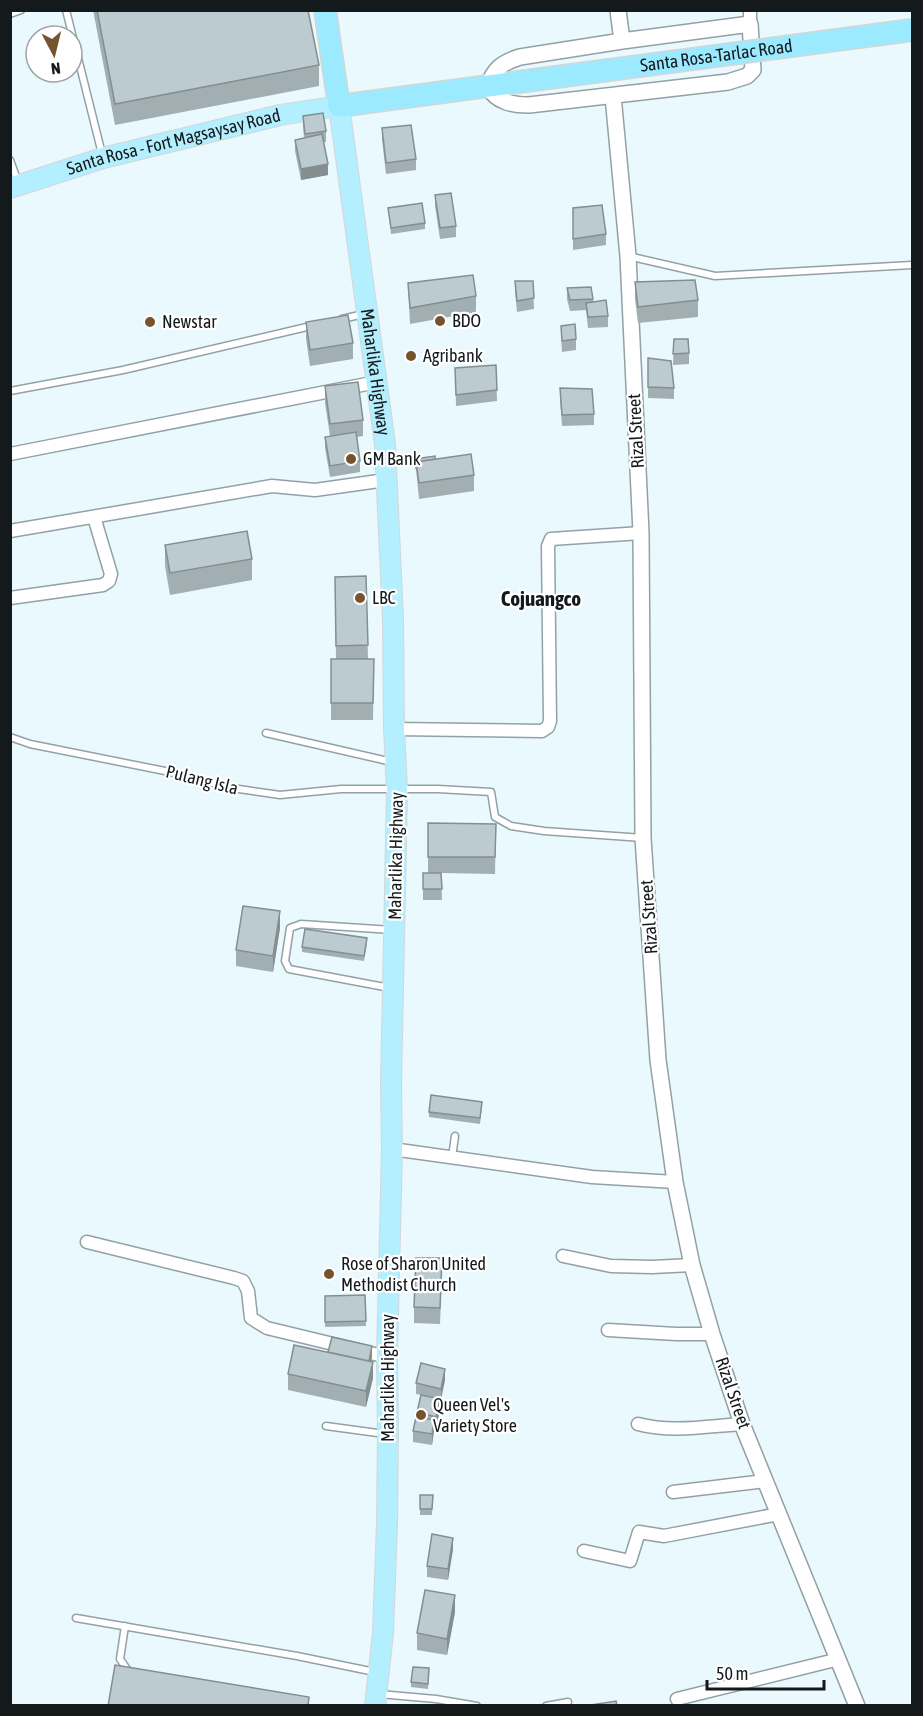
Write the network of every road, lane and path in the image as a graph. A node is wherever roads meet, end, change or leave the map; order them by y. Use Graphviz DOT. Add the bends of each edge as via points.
graph roads {
  1 [pos="21,10"];
  2 [pos="66,10"];
  3 [pos="325,10"];
  4 [pos="618,10"];
  5 [pos="10,14"];
  6 [pos="750,17"];
  7 [pos="912,30"];
  8 [pos="622,41"];
  9 [pos="488,87"];
  10 [pos="613,96"];
  11 [pos="339,106"];
  12 [pos="103,158"];
  13 [pos="10,160"];
  14 [pos="15,187"];
  15 [pos="628,256"];
  16 [pos="912,265"];
  17 [pos="368,313"];
  18 [pos="333,321"];
  19 [pos="321,324"];
  20 [pos="377,382"];
  21 [pos="10,391"];
  22 [pos="10,454"];
  23 [pos="386,480"];
  24 [pos="94,517"];
  25 [pos="10,531"];
  26 [pos="641,533"];
  27 [pos="10,598"];
  28 [pos="394,729"];
  29 [pos="266,733"];
  30 [pos="10,737"];
  31 [pos="395,762"];
  32 [pos="398,790"];
  33 [pos="644,838"];
  34 [pos="394,930"];
  35 [pos="393,989"];
  36 [pos="455,1136"];
  37 [pos="392,1149"];
  38 [pos="452,1157"];
  39 [pos="675,1182"];
  40 [pos="87,1242"];
  41 [pos="563,1256"];
  42 [pos="692,1265"];
  43 [pos="608,1330"];
  44 [pos="712,1334"];
  45 [pos="387,1357"];
  46 [pos="638,1424"];
  47 [pos="742,1424"];
  48 [pos="326,1426"];
  49 [pos="388,1435"];
  50 [pos="765,1481"];
  51 [pos="673,1492"];
  52 [pos="778,1514"];
  53 [pos="584,1551"];
  54 [pos="76,1618"];
  55 [pos="124,1626"];
  56 [pos="839,1659"];
  57 [pos="379,1673"];
  58 [pos="137,1677"];
  59 [pos="677,1699"];
  60 [pos="376,1700"];
  61 [pos="568,1702"];
  62 [pos="477,1706"];
  63 [pos="546,1706"];
  64 [pos="857,1706"];
  1 -- 5 [label="lane"];
  2 -- 12 [label="lane"];
  3 -- 11 [label="highway, Maharlika Highway"];
  4 -- 8 [label="street"];
  6 -- 8 [label="street"];
  6 -- 10 [label="street" via="753,70 747,76 728,82"];
  7 -- 9 [label="highway, Santa Rosa-Tarlac Road, bridge"];
  8 -- 9 [label="street" via="512,59 499,66"];
  9 -- 10 [label="street" via="502,101 518,105"];
  9 -- 11 [label="highway, Santa Rosa-Tarlac Road"];
  10 -- 15 [label="street, Rizal Street"];
  11 -- 12 [label="main road, Santa Rosa - Fort Magsaysay Road" via="280,115"];
  11 -- 17 [label="main road, Maharlika Highway"];
  12 -- 14 [label="main road, Santa Rosa - Fort Magsaysay Road"];
  13 -- 14 [label="lane"];
  15 -- 16 [label="lane" via="716,276"];
  15 -- 26 [label="street, Rizal Street"];
  17 -- 18 [label="lane"];
  17 -- 20 [label="main road, Maharlika Highway"];
  19 -- 21 [label="lane" via="123,370"];
  20 -- 22 [label="street"];
  20 -- 23 [label="main road, Maharlika Highway"];
  23 -- 24 [label="street" via="315,490 272,486"];
  23 -- 28 [label="main road, Maharlika Highway"];
  24 -- 25 [label="street"];
  24 -- 27 [label="street" via="110,580 103,585"];
  26 -- 28 [label="street" via="551,539 548,727 542,731"];
  26 -- 33 [label="street, Rizal Street"];
  28 -- 31 [label="main road, Maharlika Highway"];
  29 -- 31 [label="lane"];
  30 -- 32 [label="lane, Pulang Isla" via="232,788 280,795 341,789"];
  31 -- 32 [label="main road, Maharlika Highway"];
  32 -- 33 [label="lane, Pulang Isla" via="491,792 495,817 511,826"];
  32 -- 34 [label="main road, Maharlika Highway"];
  33 -- 39 [label="street, Rizal Street" via="658,1060"];
  34 -- 35 [label="main road, Maharlika Highway"];
  34 -- 35 [label="lane" via="302,924 290,928 285,961 289,969"];
  35 -- 37 [label="main road, Maharlika Highway"];
  36 -- 38 [label="lane"];
  37 -- 38 [label="street"];
  37 -- 45 [label="main road, Maharlika Highway"];
  38 -- 39 [label="street" via="592,1177"];
  39 -- 42 [label="street, Rizal Street"];
  40 -- 45 [label="street" via="243,1281 251,1318 267,1328"];
  41 -- 42 [label="street" via="611,1266"];
  42 -- 44 [label="street, Rizal Street"];
  43 -- 44 [label="street"];
  44 -- 47 [label="street, Rizal Street"];
  45 -- 49 [label="main road, Maharlika Highway"];
  46 -- 47 [label="street" via="692,1428"];
  47 -- 50 [label="street, Rizal Street"];
  48 -- 49 [label="lane"];
  49 -- 57 [label="main road, Maharlika Highway" via="385,1608"];
  50 -- 51 [label="street"];
  50 -- 52 [label="street, Rizal Street"];
  52 -- 53 [label="street" via="664,1536 639,1532 630,1561"];
  52 -- 56 [label="street, Rizal Street"];
  54 -- 55 [label="lane"];
  55 -- 57 [label="lane"];
  55 -- 58 [label="lane" via="120,1659 130,1674"];
  56 -- 59 [label="street"];
  56 -- 64 [label="street, Rizal Street"];
  57 -- 60 [label="main road, Maharlika Highway"];
  60 -- 62 [label="lane" via="436,1699"];
  61 -- 63 [label="lane"];
}
